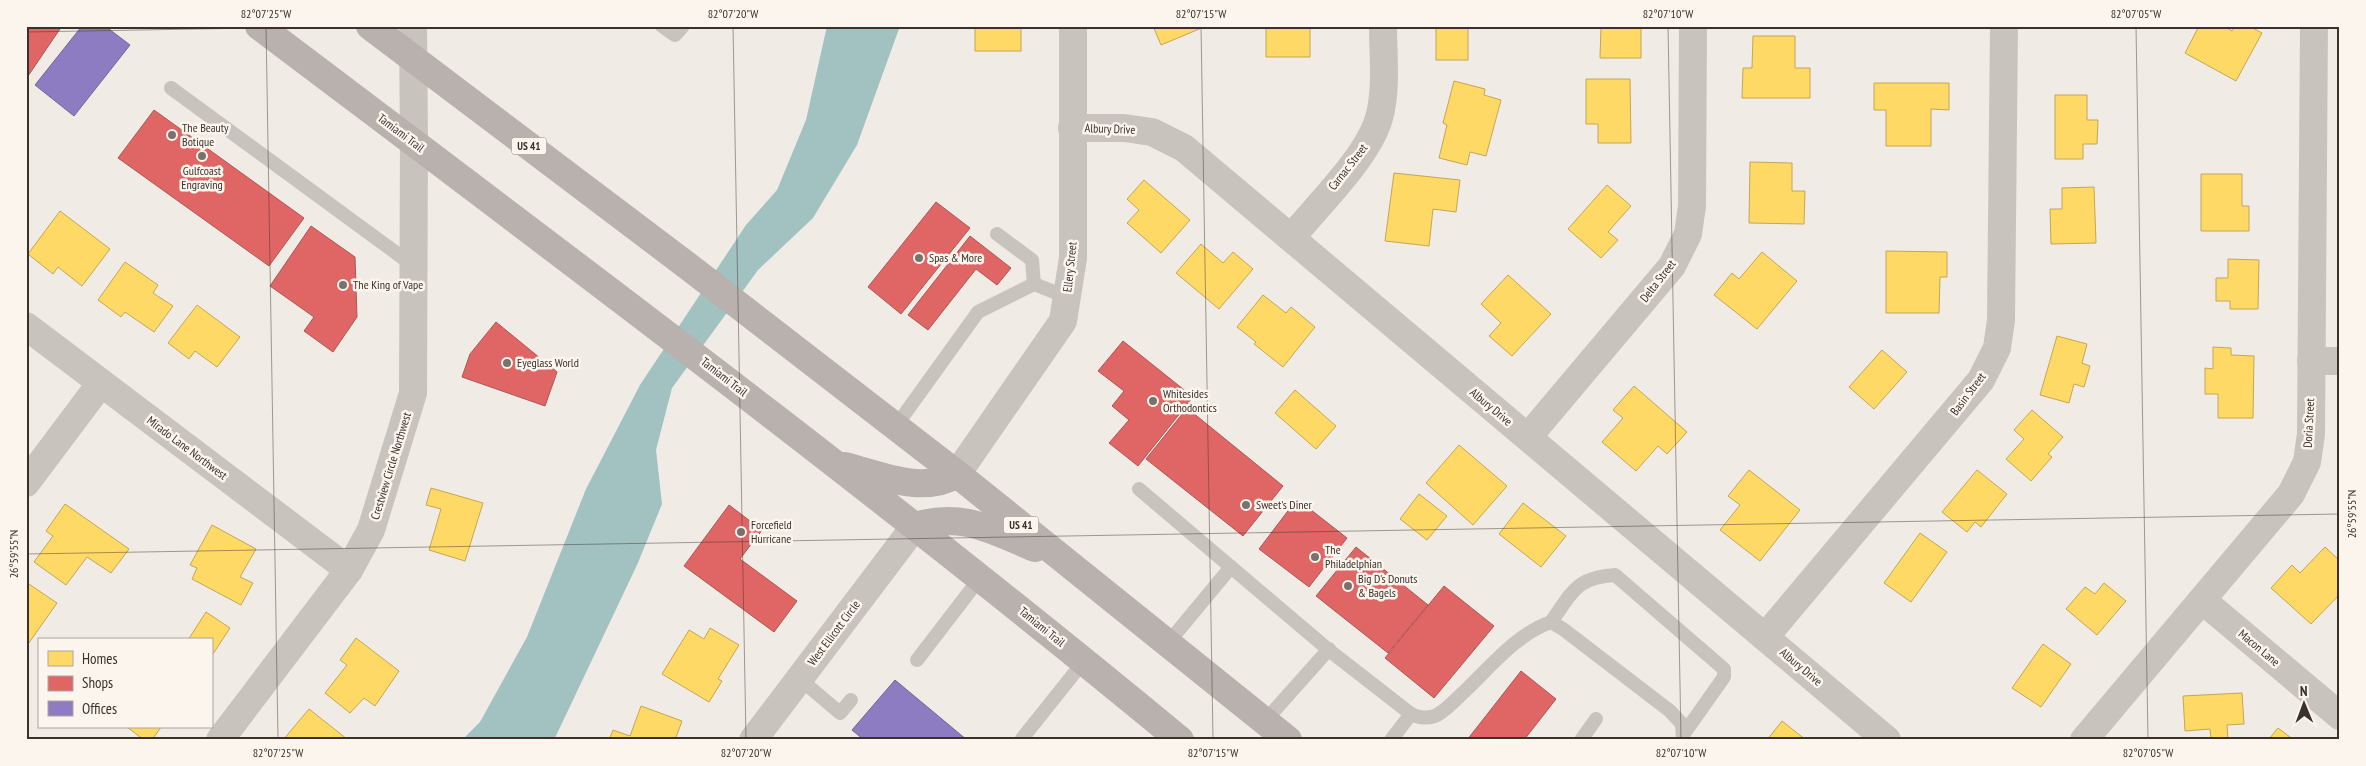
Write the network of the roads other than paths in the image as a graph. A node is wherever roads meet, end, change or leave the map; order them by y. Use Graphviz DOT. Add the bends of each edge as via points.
graph roads {
  1 [pos="259,26"];
  2 [pos="370,26"];
  3 [pos="413,26"];
  4 [pos="662,26"];
  5 [pos="683,26"];
  6 [pos="1073,26"];
  7 [pos="1383,26"];
  8 [pos="1693,26"];
  9 [pos="2004,26"];
  10 [pos="2314,26"];
  11 [pos="413,59"];
  12 [pos="171,88"];
  13 [pos="1072,128"];
  14 [pos="414,144"];
  15 [pos="997,234"];
  16 [pos="1290,238"];
  17 [pos="414,266"];
  18 [pos="1034,284"];
  19 [pos="1067,297"];
  20 [pos="26,326"];
  21 [pos="2340,360"];
  22 [pos="2311,361"];
  23 [pos="102,383"];
  24 [pos="896,426"];
  25 [pos="1528,437"];
  26 [pos="834,463"];
  27 [pos="957,474"];
  28 [pos="26,483"];
  29 [pos="1139,489"];
  30 [pos="915,526"];
  31 [pos="1064,560"];
  32 [pos="1231,567"];
  33 [pos="349,570"];
  34 [pos="980,578"];
  35 [pos="2202,600"];
  36 [pos="1551,622"];
  37 [pos="1765,637"];
  38 [pos="1168,643"];
  39 [pos="1329,649"];
  40 [pos="916,660"];
  41 [pos="1084,661"];
  42 [pos="800,679"];
  43 [pos="851,700"];
  44 [pos="1411,714"];
  45 [pos="2340,716"];
  46 [pos="1596,719"];
  47 [pos="1265,721"];
  48 [pos="1683,737"];
  49 [pos="220,740"];
  50 [pos="753,740"];
  51 [pos="1021,740"];
  52 [pos="1180,740"];
  53 [pos="1288,740"];
  54 [pos="1391,740"];
  55 [pos="1581,740"];
  56 [pos="1887,740"];
  57 [pos="2084,740"];
  1 -- 14 [label="main road, Tamiami Trail"];
  2 -- 11 [label="main road, US 41"];
  3 -- 11 [label="street, Crestview Circle Northwest"];
  4 -- 5 [label="lane" via="675,35"];
  6 -- 13 [label="street, Ellery Street"];
  7 -- 16 [label="street, Carnac Street" via="1379,118 1363,151"];
  8 -- 25 [label="street, Delta Street" via="1692,206 1688,234 1672,266"];
  9 -- 37 [label="street, Basin Street" via="2001,320 1997,348 1981,380"];
  10 -- 22 [label="street, Doria Street"];
  11 -- 14 [label="street, Crestview Circle Northwest"];
  11 -- 24 [label="main road, US 41"];
  12 -- 17 [label="lane"];
  13 -- 16 [label="street, Albury Drive" via="1124,128 1152,132 1184,148"];
  13 -- 19 [label="street, Ellery Street" via="1073,258"];
  14 -- 17 [label="street, Crestview Circle Northwest"];
  14 -- 26 [label="main road, Tamiami Trail"];
  15 -- 18 [label="lane" via="1032,260"];
  16 -- 25 [label="street, Albury Drive"];
  17 -- 33 [label="street, Crestview Circle Northwest" via="413,393 371,530"];
  18 -- 19 [label="lane"];
  18 -- 24 [label="lane" via="978,312"];
  19 -- 27 [label="street, Ellery Street" via="1063,321"];
  20 -- 23 [label="street, Mirado Lane Northwest"];
  21 -- 22 [label="street"];
  22 -- 35 [label="street, Doria Street" via="2307,462 2291,494"];
  23 -- 28 [label="street"];
  23 -- 33 [label="street, Mirado Lane Northwest"];
  24 -- 27 [label="main road, US 41"];
  25 -- 37 [label="street, Albury Drive"];
  26 -- 27 [label="main road" via="929,484"];
  26 -- 30 [label="main road, Tamiami Trail"];
  27 -- 31 [label="main road, US 41"];
  29 -- 32 [label="lane"];
  30 -- 31 [label="main road" via="935,520 955,520 980,526"];
  30 -- 34 [label="main road, Tamiami Trail"];
  30 -- 42 [label="street, West Ellicott Circle"];
  31 -- 38 [label="main road, US 41"];
  32 -- 38 [label="lane"];
  32 -- 39 [label="lane"];
  33 -- 49 [label="street, Crestview Circle Northwest"];
  34 -- 40 [label="lane"];
  34 -- 41 [label="main road, Tamiami Trail"];
  35 -- 45 [label="street, Macon Lane"];
  35 -- 57 [label="street, Doria Street"];
  36 -- 44 [label="lane" via="1515,643 1435,716"];
  36 -- 48 [label="lane" via="1670,712 1682,724"];
  36 -- 48 [label="lane" via="1580,583 1615,574 1724,669 1724,678"];
  37 -- 56 [label="street, Albury Drive"];
  38 -- 47 [label="main road, US 41"];
  39 -- 44 [label="lane"];
  39 -- 47 [label="lane"];
  41 -- 51 [label="lane"];
  41 -- 52 [label="main road, Tamiami Trail"];
  42 -- 43 [label="lane" via="840,713"];
  42 -- 50 [label="street, West Ellicott Circle"];
  44 -- 54 [label="lane"];
  46 -- 55 [label="lane"];
  47 -- 53 [label="main road, US 41"];
}
